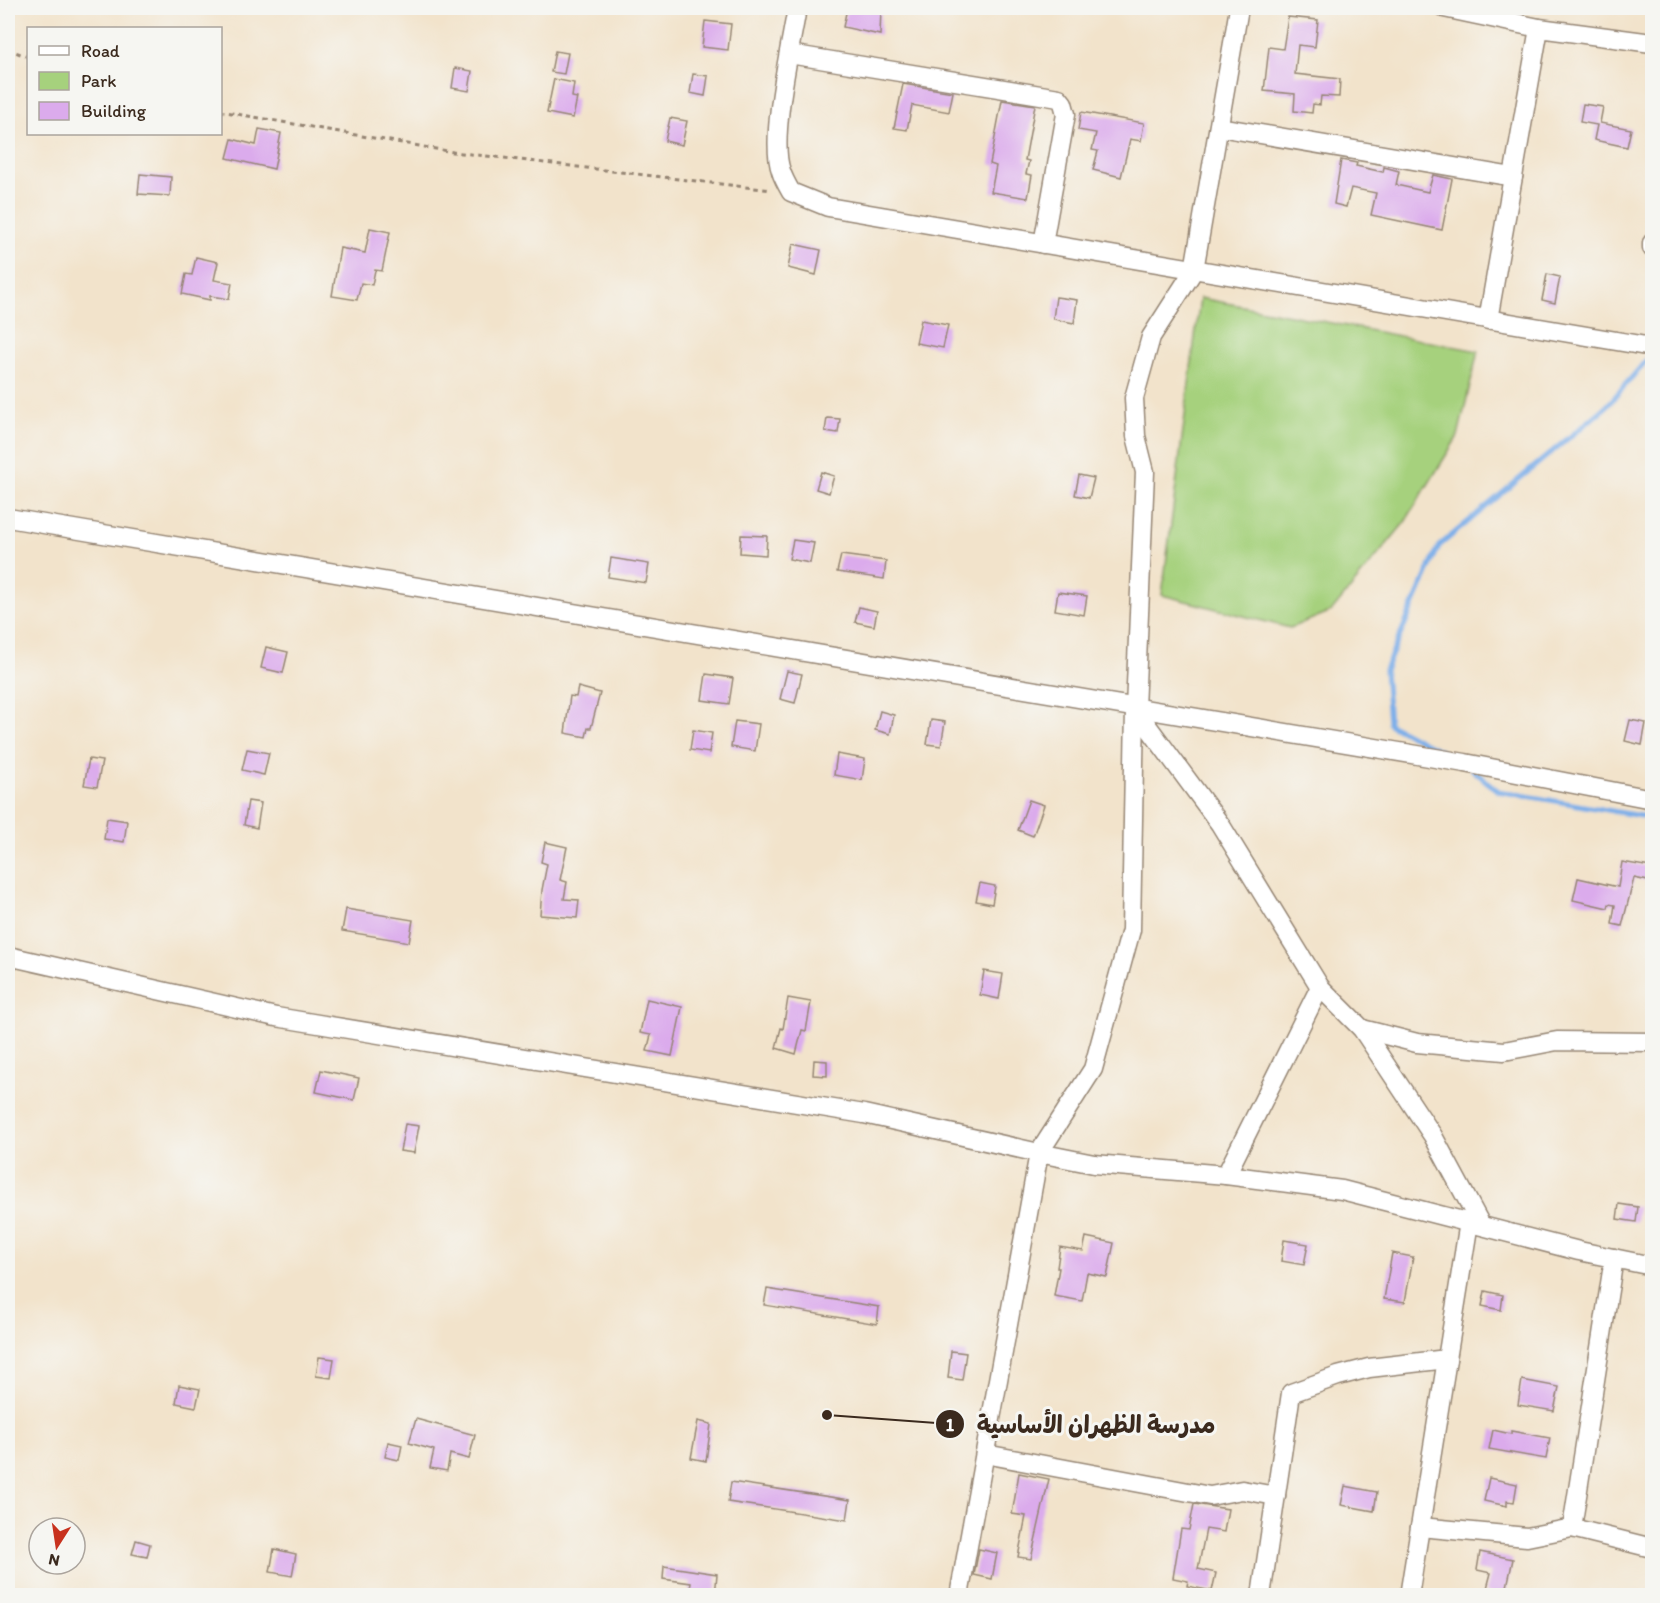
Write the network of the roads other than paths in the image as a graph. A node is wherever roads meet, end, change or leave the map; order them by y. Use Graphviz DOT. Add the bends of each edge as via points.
graph roads {
  1 [pos="797,8"];
  2 [pos="1239,8"];
  3 [pos="1444,8"];
  4 [pos="1539,28"];
  5 [pos="1653,43"];
  6 [pos="789,54"];
  7 [pos="1219,128"];
  8 [pos="1513,177"];
  9 [pos="1043,244"];
  10 [pos="1194,270"];
  11 [pos="1488,320"];
  12 [pos="1653,347"];
  13 [pos="8,518"];
  14 [pos="1136,709"];
  15 [pos="1653,799"];
  16 [pos="8,956"];
  17 [pos="1320,987"];
  18 [pos="1362,1029"];
  19 [pos="1653,1042"];
  20 [pos="1039,1153"];
  21 [pos="1226,1175"];
  22 [pos="1475,1223"];
  23 [pos="1614,1258"];
  24 [pos="1653,1266"];
  25 [pos="1446,1359"];
  26 [pos="985,1454"];
  27 [pos="1276,1496"];
  28 [pos="1420,1527"];
  29 [pos="1572,1528"];
  30 [pos="1653,1548"];
  31 [pos="961,1595"];
  32 [pos="1261,1596"];
  33 [pos="1409,1596"];
  1 -- 6 [label="street"];
  2 -- 7 [label="street"];
  3 -- 4 [label="street"];
  4 -- 5 [label="street"];
  4 -- 8 [label="street"];
  6 -- 9 [label="street" via="777,145 780,170 791,192 828,207"];
  6 -- 9 [label="street" via="1059,98 1066,114"];
  7 -- 8 [label="street"];
  7 -- 10 [label="street"];
  8 -- 11 [label="street"];
  9 -- 10 [label="street"];
  10 -- 11 [label="street"];
  10 -- 14 [label="street" via="1151,337 1134,398 1136,436 1145,472"];
  11 -- 12 [label="street"];
  13 -- 14 [label="street"];
  14 -- 15 [label="street"];
  14 -- 17 [label="street" via="1220,824"];
  14 -- 20 [label="street" via="1131,930 1093,1069"];
  16 -- 20 [label="street" via="276,1017 864,1114"];
  17 -- 18 [label="street"];
  17 -- 21 [label="street"];
  18 -- 19 [label="street" via="1417,1043 1504,1051 1557,1041"];
  18 -- 22 [label="street" via="1433,1136"];
  20 -- 21 [label="street" via="1094,1164"];
  20 -- 26 [label="street"];
  21 -- 22 [label="street" via="1342,1190"];
  22 -- 23 [label="street"];
  22 -- 25 [label="street"];
  23 -- 24 [label="street"];
  23 -- 29 [label="street"];
  25 -- 27 [label="street" via="1369,1368 1291,1393"];
  25 -- 28 [label="street"];
  26 -- 27 [label="street" via="1210,1496 1242,1490"];
  26 -- 31 [label="street"];
  27 -- 32 [label="street"];
  28 -- 29 [label="street" via="1527,1537"];
  28 -- 33 [label="street"];
  29 -- 30 [label="street"];
}
